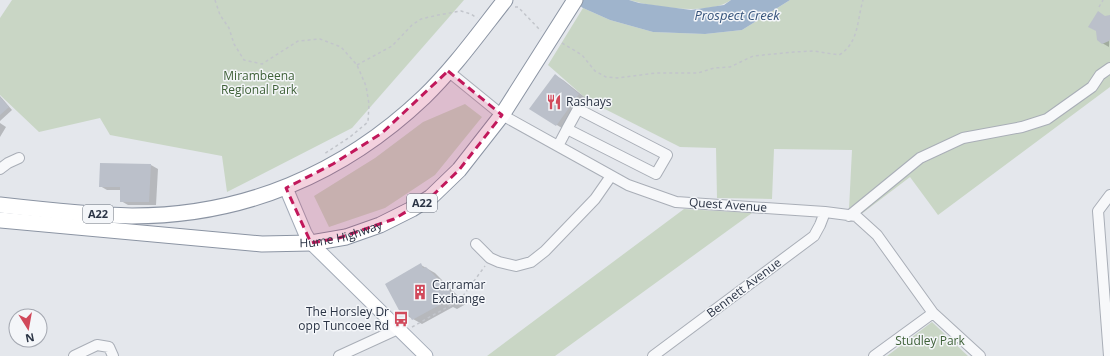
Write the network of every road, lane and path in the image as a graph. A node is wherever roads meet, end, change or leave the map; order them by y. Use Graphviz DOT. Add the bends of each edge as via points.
graph roads {
  1 [pos="215,0"];
  2 [pos="575,0"];
  3 [pos="863,0"];
  4 [pos="1103,0"];
  5 [pos="509,3"];
  6 [pos="1099,7"];
  7 [pos="485,25"];
  8 [pos="545,34"];
  9 [pos="561,42"];
  10 [pos="357,65"];
  11 [pos="1110,68"];
  12 [pos="448,71"];
  13 [pos="502,115"];
  14 [pos="567,129"];
  15 [pos="558,146"];
  16 [pos="19,158"];
  17 [pos="320,158"];
  18 [pos="0,169"];
  19 [pos="611,176"];
  20 [pos="286,188"];
  21 [pos="1110,195"];
  22 [pos="0,205"];
  23 [pos="825,212"];
  24 [pos="849,216"];
  25 [pos="0,220"];
  26 [pos="311,243"];
  27 [pos="476,244"];
  28 [pos="490,258"];
  29 [pos="933,313"];
  30 [pos="412,327"];
  31 [pos="398,329"];
  32 [pos="74,356"];
  33 [pos="114,356"];
  34 [pos="339,356"];
  35 [pos="426,356"];
  36 [pos="653,356"];
  37 [pos="874,356"];
  38 [pos="980,356"];
  39 [pos="1109,356"];
  1 -- 10 [label="path" via="234,44 244,60 262,64 298,41 320,39 341,47"];
  2 -- 13 [label="highway, Hume Highway / A22"];
  3 -- 9 [label="path" via="856,33 850,46 838,54 814,51 752,56 730,67 698,73 656,73 617,78 606,77 595,71 582,55"];
  4 -- 6 [label="path"];
  5 -- 7 [label="highway, A22"];
  5 -- 8 [label="path" via="518,7"];
  7 -- 10 [label="path" via="471,14 461,11 421,19 392,46"];
  7 -- 12 [label="highway, A22"];
  10 -- 17 [label="path" via="366,86 368,122"];
  11 -- 24 [label="street" via="1100,74 1092,86 1047,119 1022,127 963,138 920,158"];
  12 -- 13 [label="street, Quest Avenue"];
  12 -- 20 [label="highway, A22" via="382,133 333,164"];
  13 -- 15 [label="street, Quest Avenue"];
  13 -- 26 [label="highway, Hume Highway / A22" via="459,170 431,196 412,209 380,225 346,237"];
  14 -- 14 [label="street" via="578,109 667,155 656,174"];
  14 -- 15 [label="street"];
  15 -- 19 [label="street, Quest Avenue"];
  16 -- 18 [label="street"];
  19 -- 23 [label="street, Quest Avenue" via="628,185 676,202"];
  19 -- 28 [label="street" via="595,199 531,262 524,265 507,265"];
  20 -- 22 [label="highway, A22" via="231,205 161,215 132,216"];
  20 -- 26 [label="main road"];
  21 -- 39 [label="street" via="1098,212"];
  23 -- 24 [label="street, Quest Avenue"];
  23 -- 36 [label="street, Bennett Avenue" via="814,236"];
  24 -- 29 [label="street, Quest Avenue" via="856,216 876,235"];
  25 -- 26 [label="highway, Hume Highway / A22" via="246,243"];
  26 -- 31 [label="main road"];
  27 -- 28 [label="street"];
  28 -- 30 [label="path" via="460,300"];
  29 -- 37 [label="street"];
  29 -- 38 [label="street, Quest Avenue"];
  31 -- 34 [label="street"];
  31 -- 35 [label="main road"];
  32 -- 33 [label="street" via="97,345 109,347"];
}
